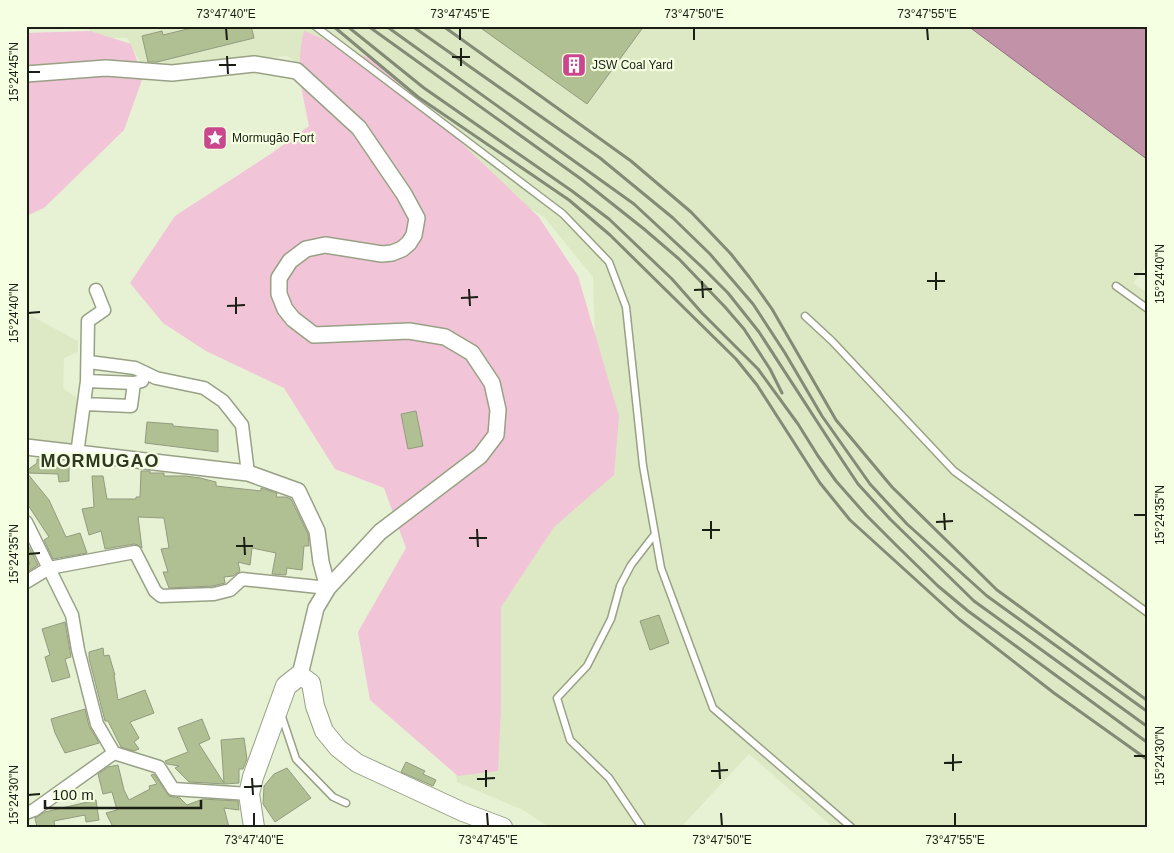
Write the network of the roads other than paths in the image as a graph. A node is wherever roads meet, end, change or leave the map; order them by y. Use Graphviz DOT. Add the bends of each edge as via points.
graph roads {
  1 [pos="315,26"];
  2 [pos="26,74"];
  3 [pos="1116,286"];
  4 [pos="96,290"];
  5 [pos="1148,309"];
  6 [pos="805,316"];
  7 [pos="89,362"];
  8 [pos="156,378"];
  9 [pos="87,381"];
  10 [pos="134,383"];
  11 [pos="84,404"];
  12 [pos="26,448"];
  13 [pos="77,454"];
  14 [pos="248,473"];
  15 [pos="26,522"];
  16 [pos="655,534"];
  17 [pos="49,568"];
  18 [pos="26,582"];
  19 [pos="328,588"];
  20 [pos="1148,612"];
  21 [pos="300,675"];
  22 [pos="278,708"];
  23 [pos="114,753"];
  24 [pos="249,794"];
  25 [pos="346,803"];
  26 [pos="26,813"];
  27 [pos="254,827"];
  28 [pos="503,827"];
  29 [pos="642,827"];
  30 [pos="850,827"];
  1 -- 16 [label="lane" via="563,214 609,262 626,307 643,466"];
  2 -- 19 [label="street" via="106,68 172,73 254,64 297,71 359,128 404,194 417,218 414,235 402,249 382,254 326,245 306,249 290,261 279,278 279,294 289,314 314,335 409,331 445,337 472,353 492,383 498,410 496,435 480,456 380,532"];
  3 -- 5 [label="lane"];
  4 -- 7 [label="street" via="104,310 88,321"];
  6 -- 20 [label="lane" via="954,471"];
  7 -- 8 [label="street" via="135,368"];
  7 -- 9 [label="street"];
  8 -- 10 [label="street"];
  8 -- 14 [label="street" via="204,388 223,401 242,425"];
  9 -- 10 [label="street"];
  9 -- 11 [label="street"];
  10 -- 11 [label="street" via="131,406"];
  11 -- 13 [label="street"];
  12 -- 13 [label="street"];
  13 -- 14 [label="street"];
  14 -- 19 [label="street" via="298,491 318,531"];
  15 -- 17 [label="street"];
  16 -- 29 [label="lane" via="631,565 620,586 612,619 586,666 557,698 570,740 609,778"];
  16 -- 30 [label="lane" via="661,568 714,708"];
  17 -- 18 [label="street"];
  17 -- 19 [label="street" via="135,552 155,591 161,596 214,594 230,590 242,579"];
  17 -- 23 [label="street" via="72,615 97,724"];
  19 -- 21 [label="street" via="316,608"];
  21 -- 22 [label="main road" via="286,686"];
  21 -- 28 [label="main road" via="310,683 324,730 338,748 357,763"];
  22 -- 24 [label="main road"];
  22 -- 25 [label="lane" via="296,759 333,797"];
  23 -- 24 [label="street" via="159,767 173,789"];
  23 -- 26 [label="street"];
  24 -- 27 [label="main road"];
}
